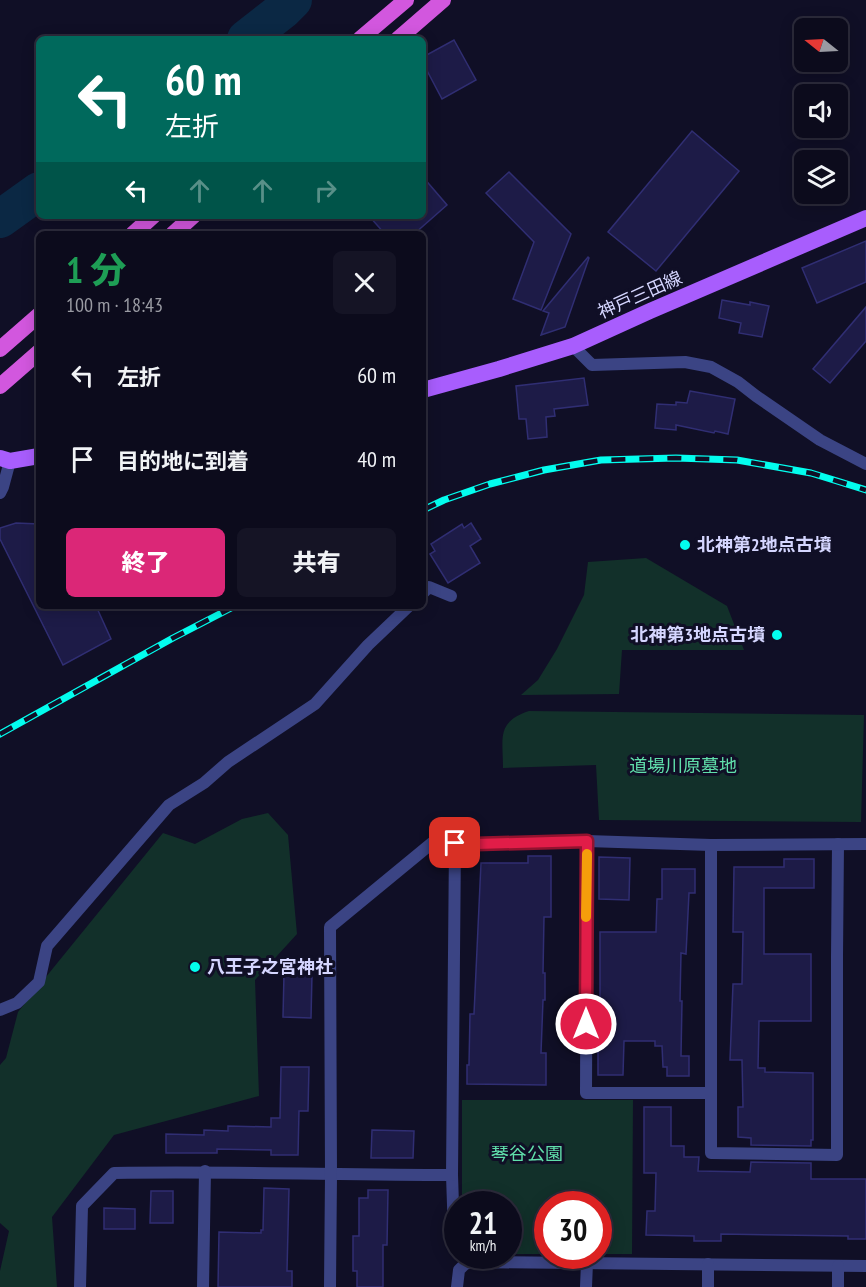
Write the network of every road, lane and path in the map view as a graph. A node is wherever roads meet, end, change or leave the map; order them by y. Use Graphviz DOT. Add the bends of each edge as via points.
graph roads {
  1 [pos="405,0"];
  2 [pos="443,0"];
  3 [pos="363,36"];
  4 [pos="401,36"];
  5 [pos="866,218"];
  6 [pos="150,219"];
  7 [pos="190,219"];
  8 [pos="136,231"];
  9 [pos="176,231"];
  10 [pos="36,318"];
  11 [pos="573,346"];
  12 [pos="0,349"];
  13 [pos="36,355"];
  14 [pos="0,387"];
  15 [pos="426,389"];
  16 [pos="36,456"];
  17 [pos="5,459"];
  18 [pos="866,464"];
  19 [pos="0,493"];
  20 [pos="426,590"];
  21 [pos="451,596"];
  22 [pos="406,609"];
  23 [pos="587,841"];
  24 [pos="455,843"];
  25 [pos="838,844"];
  26 [pos="866,844"];
  27 [pos="711,845"];
  28 [pos="0,1010"];
  29 [pos="710,1093"];
  30 [pos="205,1172"];
  31 [pos="331,1175"];
  32 [pos="453,1175"];
  33 [pos="453,1191"];
  34 [pos="612,1263"];
  35 [pos="708,1264"];
  36 [pos="838,1266"];
  37 [pos="866,1266"];
  38 [pos="459,1269"];
  39 [pos="587,1269"];
  40 [pos="80,1287"];
  41 [pos="203,1287"];
  42 [pos="330,1287"];
  43 [pos="457,1287"];
  44 [pos="586,1287"];
  45 [pos="708,1287"];
  46 [pos="838,1287"];
  1 -- 3 [label="highway"];
  2 -- 4 [label="highway"];
  5 -- 11 [label="main road, 神戸三田線"];
  6 -- 8 [label="highway"];
  7 -- 9 [label="highway"];
  10 -- 12 [label="highway"];
  11 -- 15 [label="main road, 神戸三田線"];
  11 -- 18 [label="street" via="592,364 685,362 711,367 820,440"];
  13 -- 14 [label="highway"];
  16 -- 17 [label="main road"];
  17 -- 19 [label="street"];
  20 -- 21 [label="street" via="429,587"];
  22 -- 28 [label="street" via="315,704 169,806 47,946 39,982 17,1003"];
  23 -- 24 [label="street"];
  23 -- 27 [label="street"];
  23 -- 29 [label="street" via="586,1093"];
  24 -- 31 [label="street" via="432,843 330,927"];
  24 -- 32 [label="street"];
  25 -- 26 [label="street"];
  25 -- 27 [label="street"];
  25 -- 29 [label="street" via="837,1155 711,1153"];
  27 -- 29 [label="street"];
  30 -- 31 [label="street"];
  30 -- 40 [label="street" via="114,1173 82,1206"];
  30 -- 41 [label="street"];
  31 -- 32 [label="street"];
  31 -- 42 [label="street"];
  32 -- 33 [label="street"];
  34 -- 35 [label="street"];
  35 -- 36 [label="street"];
  35 -- 45 [label="street"];
  36 -- 37 [label="street"];
  36 -- 46 [label="street"];
  38 -- 43 [label="street"];
  39 -- 44 [label="street"];
}
